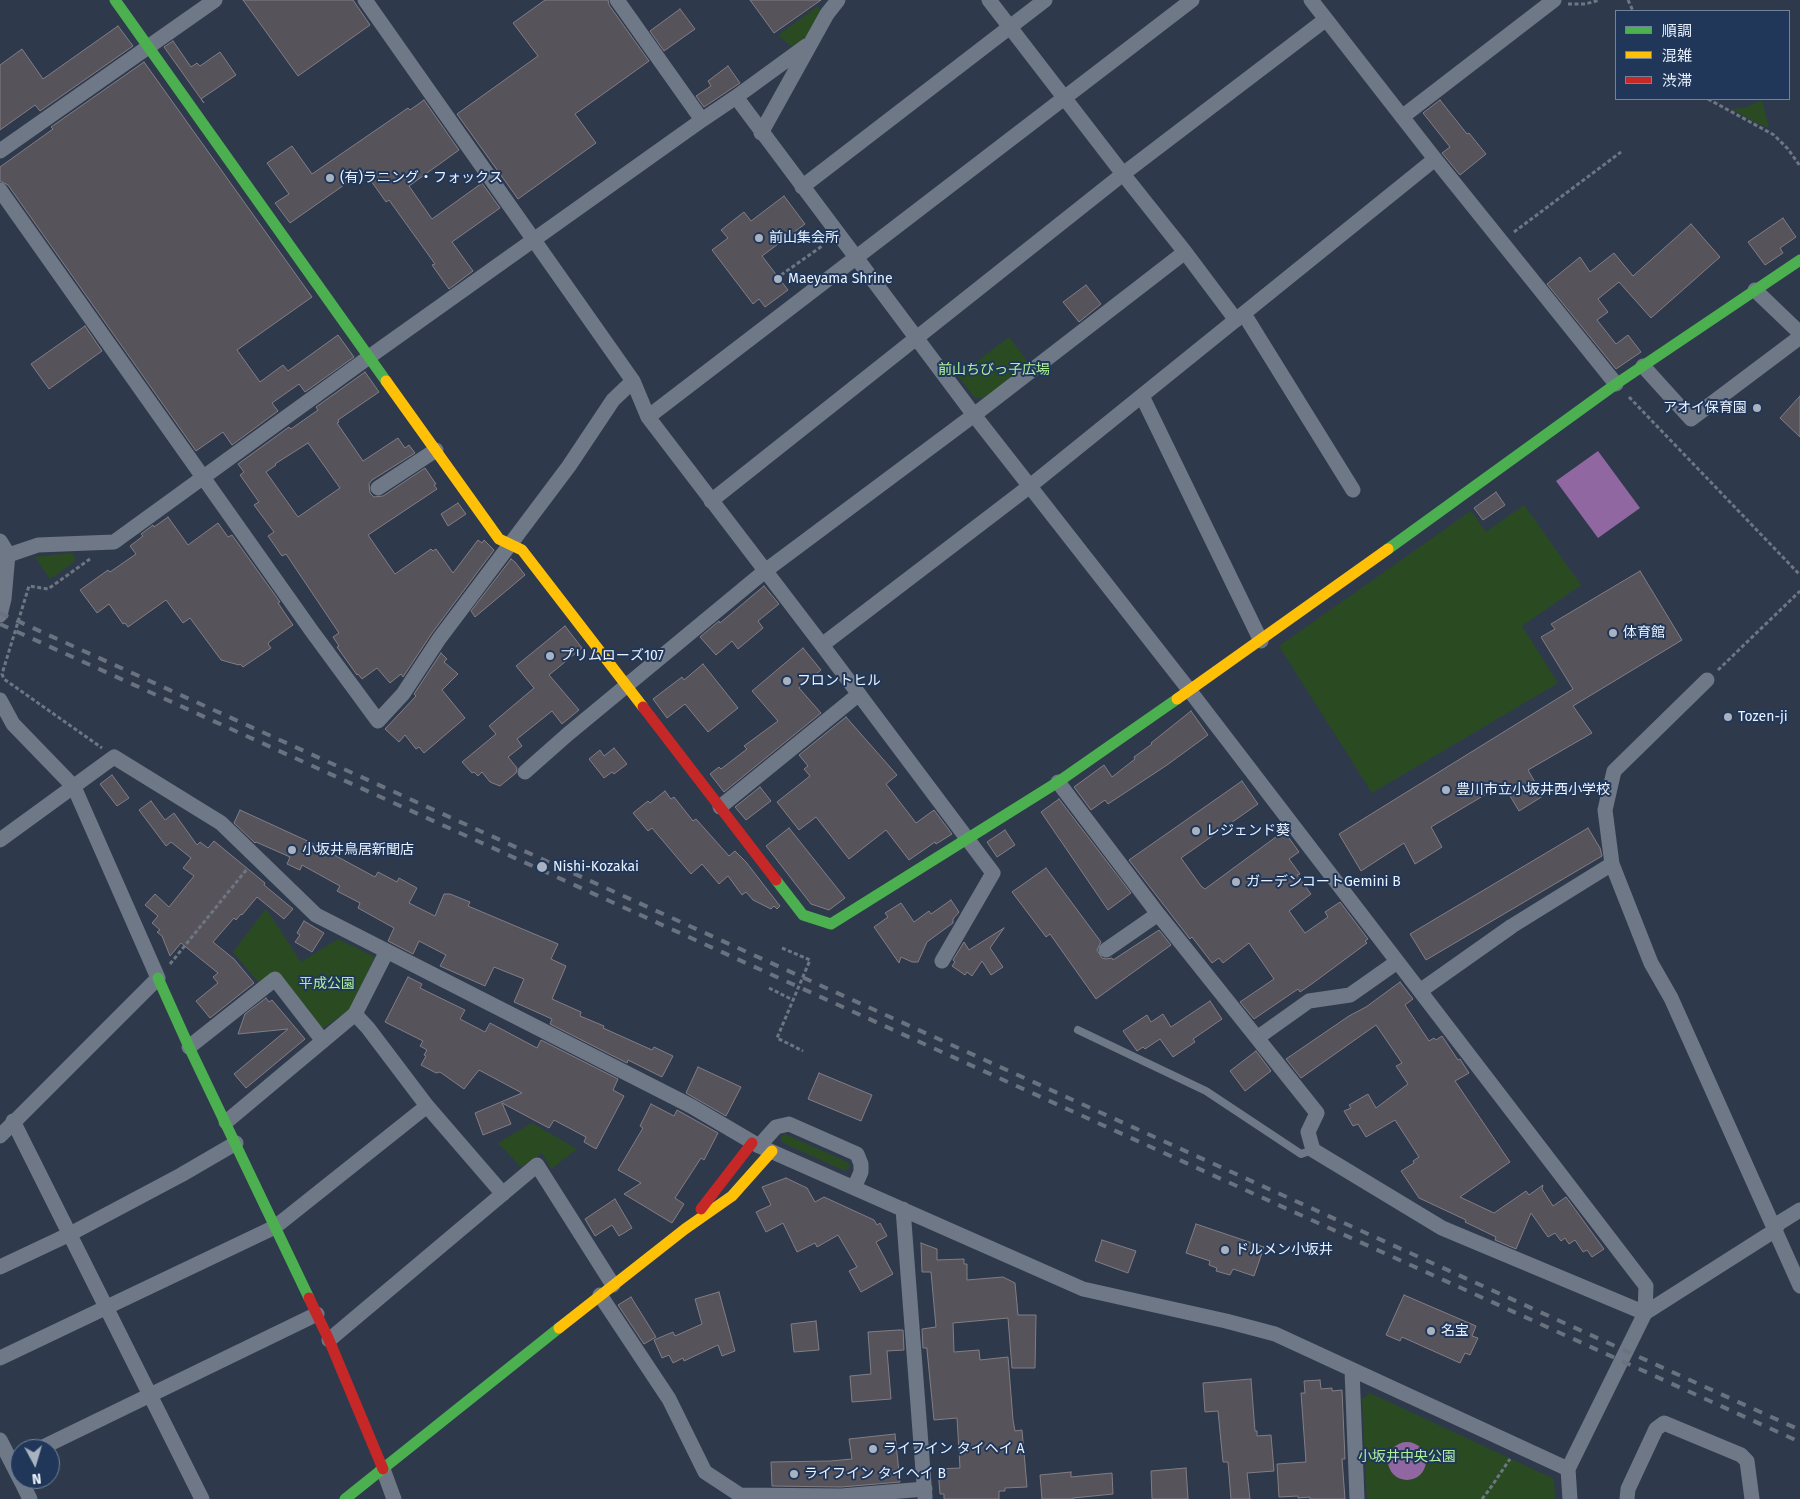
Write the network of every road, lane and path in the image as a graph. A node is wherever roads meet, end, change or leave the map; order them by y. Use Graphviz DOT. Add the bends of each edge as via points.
graph roads {
  1 [pos="115,0"];
  2 [pos="215,0"];
  3 [pos="365,0"];
  4 [pos="617,0"];
  5 [pos="838,0"];
  6 [pos="989,0"];
  7 [pos="1045,0"];
  8 [pos="1192,0"];
  9 [pos="1311,0"];
  10 [pos="1600,0"];
  11 [pos="1552,2"];
  12 [pos="826,7"];
  13 [pos="1325,20"];
  14 [pos="1010,28"];
  15 [pos="812,42"];
  16 [pos="149,47"];
  17 [pos="736,97"];
  18 [pos="1064,98"];
  19 [pos="1710,100"];
  20 [pos="1402,117"];
  21 [pos="702,120"];
  22 [pos="761,132"];
  23 [pos="0,151"];
  24 [pos="1621,152"];
  25 [pos="1435,159"];
  26 [pos="1800,166"];
  27 [pos="1123,174"];
  28 [pos="802,187"];
  29 [pos="0,190"];
  30 [pos="535,239"];
  31 [pos="1501,241"];
  32 [pos="822,246"];
  33 [pos="1185,252"];
  34 [pos="855,259"];
  35 [pos="1800,260"];
  36 [pos="780,275"];
  37 [pos="1756,290"];
  38 [pos="1240,317"];
  39 [pos="1800,335"];
  40 [pos="916,337"];
  41 [pos="369,357"];
  42 [pos="1643,366"];
  43 [pos="633,381"];
  44 [pos="1616,384"];
  45 [pos="1142,396"];
  46 [pos="974,415"];
  47 [pos="648,417"];
  48 [pos="436,450"];
  49 [pos="204,477"];
  50 [pos="1030,486"];
  51 [pos="378,488"];
  52 [pos="1353,490"];
  53 [pos="711,501"];
  54 [pos="510,544"];
  55 [pos="3,551"];
  56 [pos="92,558"];
  57 [pos="765,571"];
  58 [pos="1800,574"];
  59 [pos="1800,591"];
  60 [pos="0,615"];
  61 [pos="1261,641"];
  62 [pos="822,645"];
  63 [pos="1708,680"];
  64 [pos="626,686"];
  65 [pos="1190,691"];
  66 [pos="859,694"];
  67 [pos="0,700"];
  68 [pos="114,757"];
  69 [pos="525,772"];
  70 [pos="1058,782"];
  71 [pos="74,787"];
  72 [pos="720,807"];
  73 [pos="968,838"];
  74 [pos="0,840"];
  75 [pos="256,857"];
  76 [pos="1612,864"];
  77 [pos="1158,914"];
  78 [pos="782,948"];
  79 [pos="1106,950"];
  80 [pos="387,951"];
  81 [pos="942,961"];
  82 [pos="1398,962"];
  83 [pos="158,978"];
  84 [pos="769,988"];
  85 [pos="1420,990"];
  86 [pos="793,1000"];
  87 [pos="354,1014"];
  88 [pos="1078,1030"];
  89 [pos="1257,1038"];
  90 [pos="324,1040"];
  91 [pos="189,1047"];
  92 [pos="804,1051"];
  93 [pos="427,1106"];
  94 [pos="13,1121"];
  95 [pos="226,1122"];
  96 [pos="0,1136"];
  97 [pos="236,1144"];
  98 [pos="761,1147"];
  99 [pos="1313,1150"];
  100 [pos="854,1188"];
  101 [pos="503,1194"];
  102 [pos="903,1209"];
  103 [pos="1800,1210"];
  104 [pos="275,1227"];
  105 [pos="685,1228"];
  106 [pos="1774,1232"];
  107 [pos="70,1234"];
  108 [pos="0,1268"];
  109 [pos="613,1284"];
  110 [pos="1800,1286"];
  111 [pos="600,1295"];
  112 [pos="106,1307"];
  113 [pos="1645,1313"];
  114 [pos="316,1314"];
  115 [pos="329,1340"];
  116 [pos="0,1358"];
  117 [pos="1352,1370"];
  118 [pos="150,1395"];
  119 [pos="60,1439"];
  120 [pos="0,1440"];
  121 [pos="1515,1444"];
  122 [pos="10,1452"];
  123 [pos="383,1469"];
  124 [pos="1568,1469"];
  125 [pos="925,1494"];
  126 [pos="765,1497"];
  127 [pos="202,1499"];
  128 [pos="344,1499"];
  129 [pos="394,1499"];
  130 [pos="1357,1499"];
  131 [pos="1482,1499"];
  132 [pos="1570,1499"];
  133 [pos="1627,1499"];
  134 [pos="1752,1499"];
  1 -- 16 [label="street"];
  2 -- 16 [label="street"];
  3 -- 30 [label="street"];
  4 -- 21 [label="street"];
  5 -- 12 [label="street"];
  6 -- 14 [label="street"];
  7 -- 14 [label="street"];
  8 -- 18 [label="street"];
  9 -- 13 [label="street"];
  10 -- 11 [label="path" via="1585,4"];
  11 -- 20 [label="street"];
  12 -- 15 [label="street"];
  13 -- 20 [label="street"];
  13 -- 27 [label="street"];
  14 -- 18 [label="street"];
  14 -- 28 [label="street"];
  15 -- 17 [label="street"];
  15 -- 22 [label="street"];
  16 -- 23 [label="street"];
  16 -- 41 [label="street"];
  17 -- 21 [label="street"];
  17 -- 22 [label="street"];
  18 -- 27 [label="street"];
  18 -- 34 [label="street"];
  19 -- 26 [label="path" via="1774,135"];
  20 -- 25 [label="street"];
  21 -- 30 [label="street"];
  22 -- 28 [label="street"];
  24 -- 31 [label="path"];
  25 -- 31 [label="street"];
  25 -- 38 [label="street"];
  27 -- 33 [label="street"];
  27 -- 40 [label="street"];
  28 -- 34 [label="street"];
  29 -- 49 [label="street"];
  30 -- 41 [label="street"];
  30 -- 43 [label="street"];
  31 -- 44 [label="street"];
  32 -- 36 [label="path"];
  33 -- 38 [label="street"];
  33 -- 46 [label="street"];
  34 -- 40 [label="street"];
  34 -- 47 [label="street"];
  35 -- 37 [label="street"];
  37 -- 39 [label="street"];
  37 -- 42 [label="street"];
  38 -- 45 [label="street"];
  38 -- 52 [label="street"];
  39 -- 42 [label="street" via="1691,419"];
  40 -- 46 [label="street"];
  40 -- 53 [label="street"];
  41 -- 48 [label="street"];
  41 -- 49 [label="street"];
  42 -- 44 [label="street"];
  43 -- 47 [label="street"];
  43 -- 54 [label="street" via="613,400 569,466"];
  44 -- 58 [label="path"];
  44 -- 61 [label="street"];
  45 -- 50 [label="street"];
  45 -- 61 [label="street"];
  46 -- 50 [label="street"];
  46 -- 57 [label="street"];
  47 -- 53 [label="street"];
  48 -- 51 [label="street"];
  48 -- 54 [label="street" via="499,539"];
  49 -- 54 [label="street" via="378,721 404,694 439,639"];
  49 -- 55 [label="street" via="114,542 38,545"];
  50 -- 62 [label="street"];
  50 -- 65 [label="street"];
  53 -- 57 [label="street"];
  54 -- 64 [label="street" via="522,550"];
  55 -- 60 [label="street" via="4,599"];
  56 -- 68 [label="path" via="48,589 28,586 2,674 4,679"];
  57 -- 62 [label="street"];
  57 -- 64 [label="street"];
  59 -- 63 [label="path"];
  61 -- 65 [label="street"];
  62 -- 66 [label="street"];
  63 -- 76 [label="street" via="1614,771 1605,810"];
  64 -- 69 [label="street"];
  64 -- 72 [label="street"];
  65 -- 70 [label="street"];
  65 -- 82 [label="street"];
  66 -- 72 [label="street"];
  66 -- 73 [label="street"];
  67 -- 71 [label="street" via="13,724"];
  68 -- 71 [label="street"];
  68 -- 75 [label="street" via="221,823"];
  70 -- 73 [label="street"];
  70 -- 77 [label="street"];
  71 -- 74 [label="street"];
  71 -- 83 [label="street"];
  72 -- 73 [label="street" via="803,915 831,924"];
  73 -- 81 [label="street" via="993,873"];
  75 -- 80 [label="street" via="316,915"];
  75 -- 83 [label="path"];
  76 -- 85 [label="street" via="1512,926"];
  76 -- 106 [label="street" via="1651,963 1671,998"];
  77 -- 79 [label="street"];
  77 -- 89 [label="street"];
  78 -- 86 [label="path" via="810,960"];
  80 -- 87 [label="street"];
  80 -- 98 [label="street" via="691,1106"];
  82 -- 85 [label="street"];
  82 -- 89 [label="street" via="1350,995 1308,1001"];
  83 -- 91 [label="street"];
  83 -- 94 [label="street"];
  84 -- 86 [label="path"];
  85 -- 113 [label="street" via="1646,1286"];
  86 -- 92 [label="path" via="777,1038"];
  87 -- 90 [label="street"];
  87 -- 93 [label="street"];
  88 -- 99 [label="lane" via="1206,1091 1301,1154"];
  89 -- 99 [label="street" via="1317,1113 1308,1132"];
  90 -- 91 [label="street" via="275,979"];
  90 -- 95 [label="street"];
  91 -- 95 [label="street"];
  93 -- 101 [label="street"];
  93 -- 104 [label="street"];
  94 -- 96 [label="street"];
  94 -- 107 [label="street"];
  95 -- 97 [label="street"];
  97 -- 104 [label="street"];
  97 -- 107 [label="street"];
  98 -- 100 [label="street"];
  98 -- 100 [label="street" via="776,1127 789,1124 857,1154 861,1172"];
  98 -- 105 [label="street"];
  98 -- 105 [label="street" via="732,1196"];
  99 -- 113 [label="street" via="1442,1228"];
  100 -- 102 [label="street"];
  101 -- 109 [label="street" via="538,1165"];
  101 -- 115 [label="street"];
  102 -- 117 [label="street" via="1083,1289 1275,1334"];
  102 -- 125 [label="street"];
  103 -- 106 [label="street" via="1780,1223"];
  104 -- 112 [label="street"];
  104 -- 114 [label="street"];
  105 -- 109 [label="street"];
  106 -- 110 [label="street"];
  106 -- 113 [label="street"];
  107 -- 108 [label="street"];
  107 -- 112 [label="street"];
  109 -- 111 [label="street"];
  111 -- 123 [label="street"];
  111 -- 126 [label="street" via="669,1399 705,1472 740,1494"];
  112 -- 116 [label="street"];
  112 -- 118 [label="street"];
  113 -- 124 [label="street"];
  114 -- 115 [label="street"];
  114 -- 118 [label="street"];
  115 -- 123 [label="street"];
  117 -- 121 [label="street"];
  117 -- 130 [label="street"];
  118 -- 119 [label="street"];
  118 -- 127 [label="street"];
  120 -- 122 [label="street"];
  121 -- 124 [label="street"];
  121 -- 131 [label="path" via="1509,1460"];
  123 -- 128 [label="street"];
  123 -- 129 [label="street"];
  124 -- 132 [label="street"];
  125 -- 126 [label="street"];
  133 -- 134 [label="street" via="1628,1489 1656,1429 1664,1423 1741,1455 1747,1461"];
}
